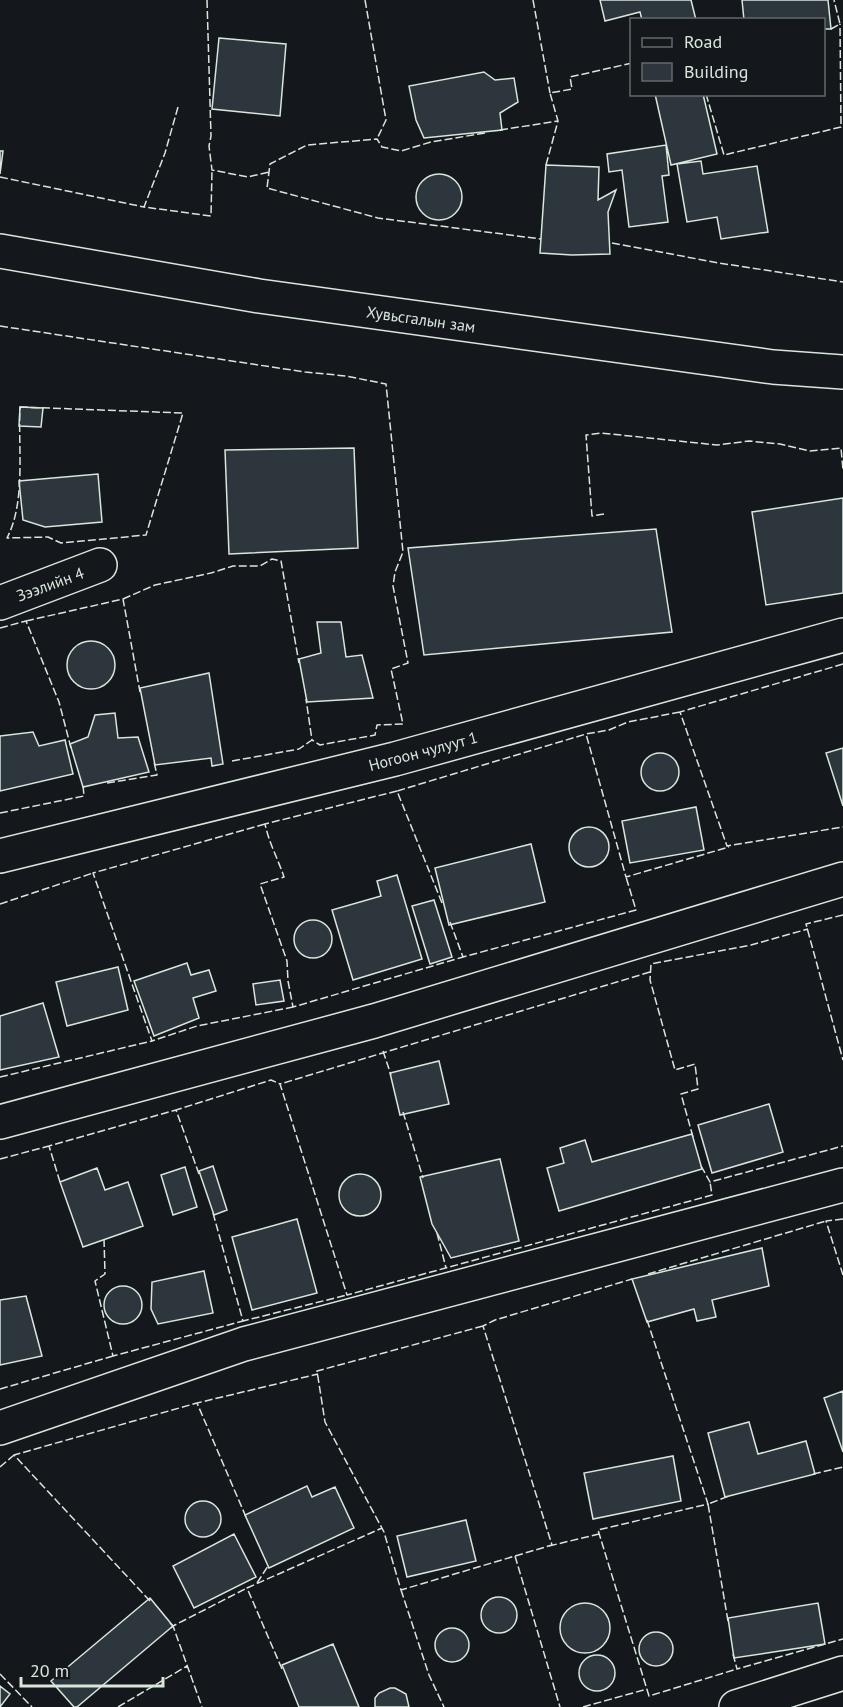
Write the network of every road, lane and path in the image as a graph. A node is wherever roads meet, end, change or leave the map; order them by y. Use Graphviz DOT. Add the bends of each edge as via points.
graph roads {
  1 [pos="0,251"];
  2 [pos="843,372"];
  3 [pos="100,565"];
  4 [pos="0,603"];
  5 [pos="843,635"];
  6 [pos="0,856"];
  7 [pos="843,879"];
  8 [pos="0,1122"];
  9 [pos="843,1185"];
  10 [pos="0,1428"];
  11 [pos="843,1673"];
  12 [pos="736,1707"];
  1 -- 2 [label="street, Хувьсгалын зам" via="260,296 761,365"];
  3 -- 4 [label="street, Зээлийн 4"];
  5 -- 6 [label="street, Ногоон чулуут 1" via="395,759"];
  7 -- 8 [label="street" via="374,1021"];
  9 -- 10 [label="street" via="244,1344"];
  11 -- 12 [label="street"];
}
